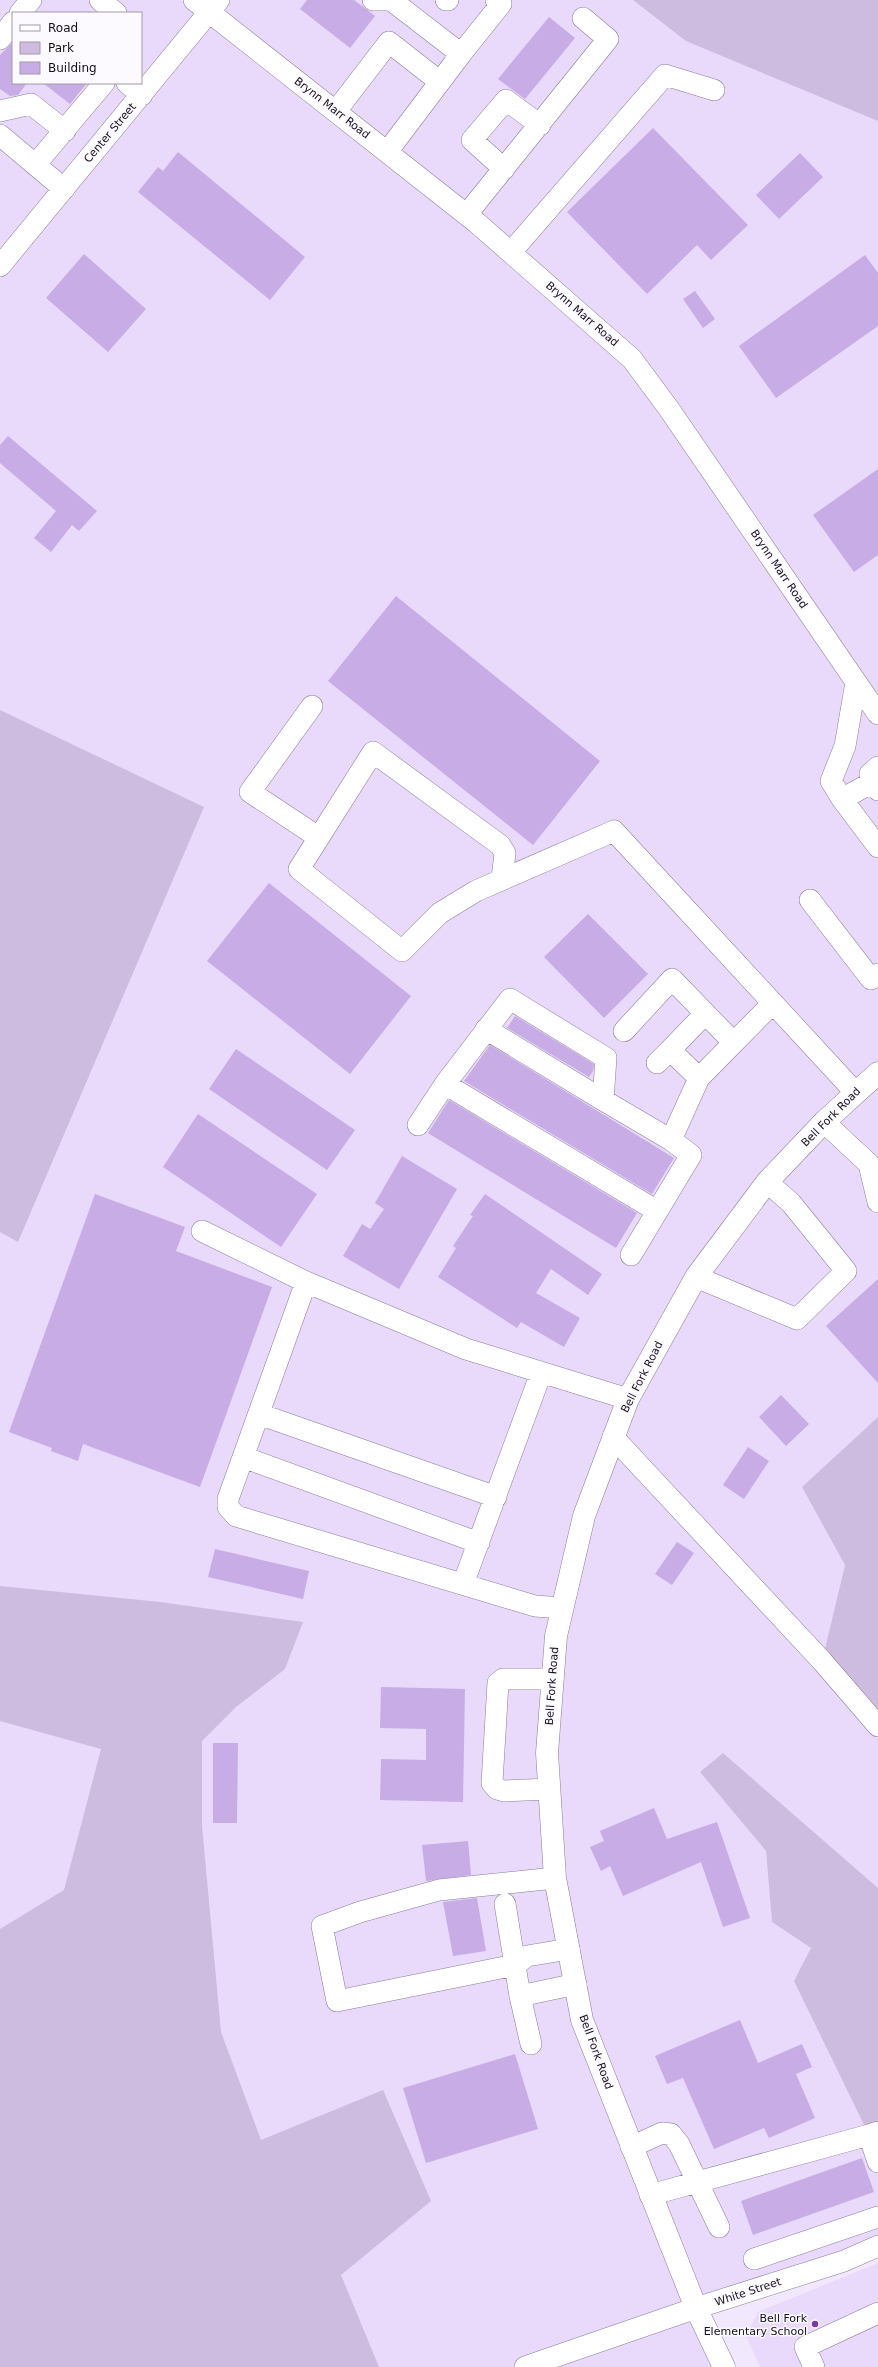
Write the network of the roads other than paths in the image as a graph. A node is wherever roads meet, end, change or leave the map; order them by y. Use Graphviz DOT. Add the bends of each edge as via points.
graph roads {
  1 [pos="31,0"];
  2 [pos="100,0"];
  3 [pos="373,0"];
  4 [pos="496,0"];
  5 [pos="207,4"];
  6 [pos="21,12"];
  7 [pos="115,12"];
  8 [pos="583,18"];
  9 [pos="12,23"];
  10 [pos="0,39"];
  11 [pos="461,54"];
  12 [pos="142,80"];
  13 [pos="440,82"];
  14 [pos="103,84"];
  15 [pos="134,89"];
  16 [pos="714,90"];
  17 [pos="0,111"];
  18 [pos="336,111"];
  19 [pos="540,124"];
  20 [pos="65,131"];
  21 [pos="0,135"];
  22 [pos="387,152"];
  23 [pos="35,165"];
  24 [pos="504,168"];
  25 [pos="64,189"];
  26 [pos="467,214"];
  27 [pos="511,252"];
  28 [pos="0,266"];
  29 [pos="856,682"];
  30 [pos="312,706"];
  31 [pos="878,714"];
  32 [pos="876,780"];
  33 [pos="842,799"];
  34 [pos="318,837"];
  35 [pos="878,847"];
  36 [pos="502,878"];
  37 [pos="810,900"];
  38 [pos="878,974"];
  39 [pos="773,1003"];
  40 [pos="705,1014"];
  41 [pos="486,1029"];
  42 [pos="624,1031"];
  43 [pos="733,1042"];
  44 [pos="878,1073"];
  45 [pos="699,1078"];
  46 [pos="445,1084"];
  47 [pos="856,1092"];
  48 [pos="604,1100"];
  49 [pos="824,1122"];
  50 [pos="418,1125"];
  51 [pos="671,1140"];
  52 [pos="767,1182"];
  53 [pos="878,1202"];
  54 [pos="657,1212"];
  55 [pos="202,1231"];
  56 [pos="631,1254"];
  57 [pos="696,1276"];
  58 [pos="306,1282"];
  59 [pos="541,1373"];
  60 [pos="628,1399"];
  61 [pos="259,1414"];
  62 [pos="613,1437"];
  63 [pos="243,1457"];
  64 [pos="496,1497"];
  65 [pos="479,1543"];
  66 [pos="463,1584"];
  67 [pos="562,1608"];
  68 [pos="553,1679"];
  69 [pos="878,1726"];
  70 [pos="549,1789"];
  71 [pos="554,1878"];
  72 [pos="505,1904"];
  73 [pos="568,1949"];
  74 [pos="515,1965"];
  75 [pos="576,1984"];
  76 [pos="520,1996"];
  77 [pos="531,2044"];
  78 [pos="874,2133"];
  79 [pos="631,2147"];
  80 [pos="878,2162"];
  81 [pos="698,2181"];
  82 [pos="650,2195"];
  83 [pos="878,2217"];
  84 [pos="719,2227"];
  85 [pos="878,2246"];
  86 [pos="754,2259"];
  87 [pos="696,2308"];
  88 [pos="878,2313"];
  89 [pos="526,2367"];
  90 [pos="724,2367"];
  91 [pos="814,2367"];
  1 -- 6 [label="street"];
  2 -- 7 [label="street"];
  3 -- 11 [label="street" via="391,0"];
  4 -- 11 [label="street" via="501,4"];
  5 -- 12 [label="street, Center Street"];
  5 -- 18 [label="street, Brynn Marr Road"];
  8 -- 19 [label="street" via="608,39"];
  9 -- 10 [label="street"];
  11 -- 13 [label="street"];
  13 -- 18 [label="street" via="389,42"];
  13 -- 22 [label="street"];
  14 -- 20 [label="street"];
  15 -- 25 [label="street, Center Street"];
  16 -- 27 [label="street" via="665,75"];
  17 -- 20 [label="street" via="31,104"];
  18 -- 22 [label="street, Brynn Marr Road"];
  19 -- 24 [label="street"];
  19 -- 24 [label="street" via="506,100 472,140"];
  20 -- 23 [label="street"];
  21 -- 23 [label="street"];
  22 -- 26 [label="street, Brynn Marr Road"];
  23 -- 25 [label="street"];
  24 -- 26 [label="street"];
  25 -- 28 [label="street, Center Street"];
  26 -- 27 [label="street, Brynn Marr Road"];
  27 -- 29 [label="street, Brynn Marr Road" via="632,358"];
  29 -- 31 [label="street, Brynn Marr Road"];
  29 -- 33 [label="street" via="845,746 831,781"];
  30 -- 34 [label="street" via="250,792"];
  32 -- 33 [label="street"];
  33 -- 35 [label="street"];
  34 -- 36 [label="street" via="373,752 500,845 505,853"];
  34 -- 36 [label="street" via="299,869 402,951 440,912"];
  36 -- 39 [label="street" via="614,831"];
  37 -- 38 [label="street" via="871,979"];
  39 -- 43 [label="street"];
  39 -- 47 [label="street"];
  40 -- 42 [label="street" via="672,980"];
  40 -- 43 [label="street"];
  40 -- 45 [label="street" via="663,1057"];
  41 -- 46 [label="street"];
  41 -- 48 [label="street"];
  41 -- 48 [label="street" via="510,999 606,1058"];
  43 -- 45 [label="street"];
  44 -- 47 [label="main road, Bell Fork Road"];
  45 -- 51 [label="street"];
  46 -- 50 [label="street"];
  46 -- 54 [label="street"];
  47 -- 49 [label="main road, Bell Fork Road"];
  48 -- 51 [label="street"];
  49 -- 52 [label="main road, Bell Fork Road"];
  49 -- 53 [label="street" via="869,1164"];
  51 -- 54 [label="street" via="691,1155"];
  52 -- 57 [label="main road, Bell Fork Road"];
  52 -- 57 [label="street" via="790,1203 846,1271 797,1319"];
  54 -- 56 [label="street"];
  55 -- 58 [label="street"];
  57 -- 60 [label="main road, Bell Fork Road"];
  58 -- 59 [label="street" via="466,1349"];
  58 -- 61 [label="street"];
  59 -- 60 [label="street"];
  59 -- 64 [label="street"];
  60 -- 62 [label="main road, Bell Fork Road"];
  61 -- 63 [label="street"];
  61 -- 64 [label="street"];
  62 -- 67 [label="main road, Bell Fork Road" via="584,1516"];
  62 -- 69 [label="street" via="822,1661"];
  63 -- 65 [label="street"];
  63 -- 66 [label="street" via="228,1499 228,1507 236,1516"];
  64 -- 65 [label="street"];
  65 -- 66 [label="street"];
  66 -- 67 [label="street" via="535,1606"];
  67 -- 68 [label="main road, Bell Fork Road" via="556,1636"];
  68 -- 70 [label="main road, Bell Fork Road" via="547,1753"];
  68 -- 70 [label="street" via="503,1679 498,1683 492,1783 504,1792"];
  70 -- 71 [label="main road, Bell Fork Road"];
  71 -- 73 [label="main road, Bell Fork Road"];
  71 -- 74 [label="street" via="439,1890 360,1912 322,1926 337,2001"];
  72 -- 74 [label="street"];
  73 -- 74 [label="street" via="528,1956"];
  73 -- 75 [label="main road, Bell Fork Road"];
  74 -- 76 [label="street"];
  75 -- 76 [label="street"];
  75 -- 79 [label="main road, Bell Fork Road" via="582,2020"];
  76 -- 77 [label="street"];
  78 -- 80 [label="street"];
  78 -- 81 [label="street"];
  79 -- 81 [label="street" via="662,2133 671,2134"];
  79 -- 82 [label="main road, Bell Fork Road"];
  81 -- 82 [label="street"];
  81 -- 84 [label="street"];
  82 -- 87 [label="main road, Bell Fork Road"];
  83 -- 86 [label="street"];
  85 -- 87 [label="street, White Street" via="844,2261"];
  87 -- 89 [label="street, White Street"];
  87 -- 90 [label="main road, Bell Fork Road"];
  88 -- 91 [label="street" via="805,2347"];
}
